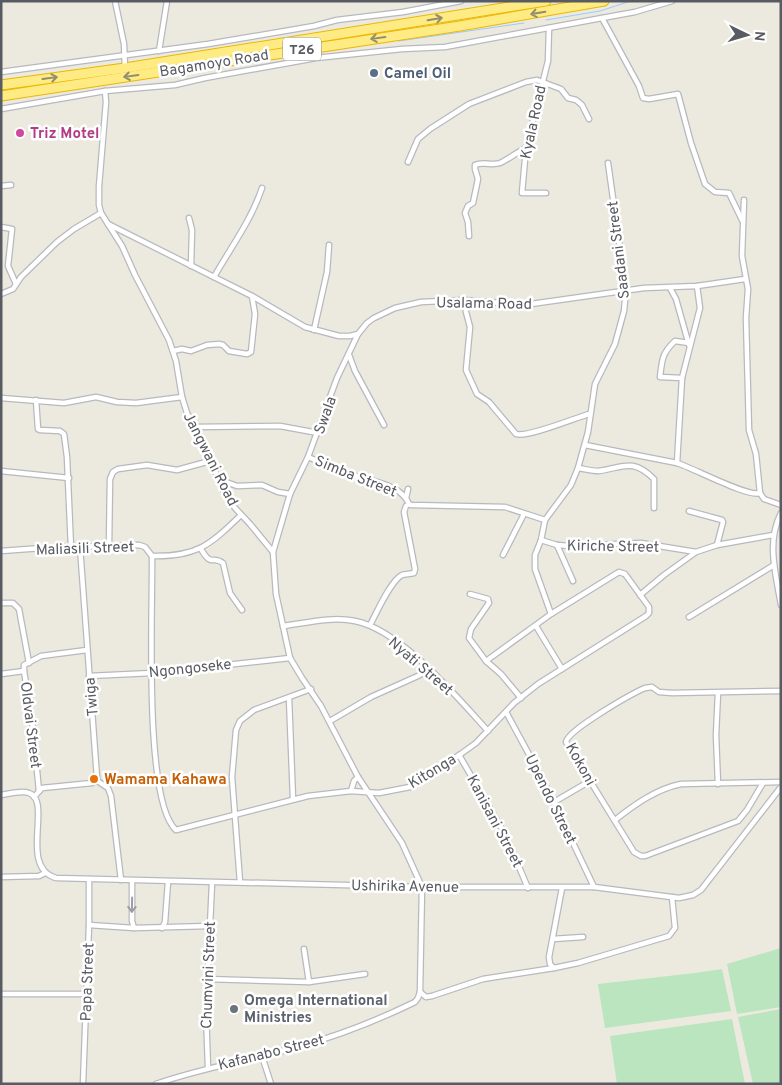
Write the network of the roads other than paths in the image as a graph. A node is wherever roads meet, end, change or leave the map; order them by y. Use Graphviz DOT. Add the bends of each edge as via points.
graph roads {
  1 [pos="115,1"];
  2 [pos="167,1"];
  3 [pos="461,1"];
  4 [pos="546,1"];
  5 [pos="604,1"];
  6 [pos="672,1"];
  7 [pos="602,18"];
  8 [pos="549,28"];
  9 [pos="160,50"];
  10 [pos="125,54"];
  11 [pos="125,68"];
  12 [pos="1,72"];
  13 [pos="542,82"];
  14 [pos="1,85"];
  15 [pos="105,91"];
  16 [pos="1,96"];
  17 [pos="1,109"];
  18 [pos="589,119"];
  19 [pos="526,148"];
  20 [pos="408,162"];
  21 [pos="608,163"];
  22 [pos="11,185"];
  23 [pos="1,186"];
  24 [pos="262,188"];
  25 [pos="546,193"];
  26 [pos="744,200"];
  27 [pos="101,212"];
  28 [pos="189,218"];
  29 [pos="742,221"];
  30 [pos="107,224"];
  31 [pos="1,227"];
  32 [pos="469,236"];
  33 [pos="329,245"];
  34 [pos="190,266"];
  35 [pos="214,277"];
  36 [pos="745,279"];
  37 [pos="16,284"];
  38 [pos="697,286"];
  39 [pos="670,288"];
  40 [pos="626,290"];
  41 [pos="1,294"];
  42 [pos="252,296"];
  43 [pos="465,300"];
  44 [pos="314,330"];
  45 [pos="358,334"];
  46 [pos="689,343"];
  47 [pos="173,351"];
  48 [pos="690,351"];
  49 [pos="349,355"];
  50 [pos="682,378"];
  51 [pos="182,397"];
  52 [pos="1,398"];
  53 [pos="36,400"];
  54 [pos="589,414"];
  55 [pos="384,424"];
  56 [pos="195,427"];
  57 [pos="318,433"];
  58 [pos="585,445"];
  59 [pos="308,457"];
  60 [pos="210,461"];
  61 [pos="677,463"];
  62 [pos="578,468"];
  63 [pos="1,471"];
  64 [pos="68,478"];
  65 [pos="218,479"];
  66 [pos="408,489"];
  67 [pos="760,493"];
  68 [pos="290,494"];
  69 [pos="406,498"];
  70 [pos="409,504"];
  71 [pos="781,505"];
  72 [pos="654,508"];
  73 [pos="689,512"];
  74 [pos="781,513"];
  75 [pos="524,514"];
  76 [pos="241,515"];
  77 [pos="545,520"];
  78 [pos="773,536"];
  79 [pos="541,540"];
  80 [pos="110,545"];
  81 [pos="557,545"];
  82 [pos="717,545"];
  83 [pos="80,547"];
  84 [pos="71,548"];
  85 [pos="201,549"];
  86 [pos="1,551"];
  87 [pos="273,552"];
  88 [pos="696,552"];
  89 [pos="503,555"];
  90 [pos="152,556"];
  91 [pos="774,565"];
  92 [pos="573,581"];
  93 [pos="470,594"];
  94 [pos="640,595"];
  95 [pos="1,603"];
  96 [pos="781,605"];
  97 [pos="242,610"];
  98 [pos="551,614"];
  99 [pos="689,618"];
  100 [pos="370,625"];
  101 [pos="283,626"];
  102 [pos="536,626"];
  103 [pos="87,650"];
  104 [pos="290,658"];
  105 [pos="486,661"];
  106 [pos="29,662"];
  107 [pos="562,668"];
  108 [pos="428,669"];
  109 [pos="24,671"];
  110 [pos="152,673"];
  111 [pos="1,674"];
  112 [pos="89,676"];
  113 [pos="311,689"];
  114 [pos="781,691"];
  115 [pos="718,693"];
  116 [pos="289,698"];
  117 [pos="521,698"];
  118 [pos="506,712"];
  119 [pos="330,722"];
  120 [pos="488,731"];
  121 [pos="459,755"];
  122 [pos="358,777"];
  123 [pos="96,780"];
  124 [pos="590,781"];
  125 [pos="763,782"];
  126 [pos="781,782"];
  127 [pos="718,784"];
  128 [pos="781,787"];
  129 [pos="39,791"];
  130 [pos="351,791"];
  131 [pos="369,792"];
  132 [pos="1,795"];
  133 [pos="34,797"];
  134 [pos="294,799"];
  135 [pos="554,802"];
  136 [pos="234,816"];
  137 [pos="615,820"];
  138 [pos="44,873"];
  139 [pos="1,877"];
  140 [pos="89,879"];
  141 [pos="121,880"];
  142 [pos="132,881"];
  143 [pos="168,882"];
  144 [pos="240,882"];
  145 [pos="212,883"];
  146 [pos="422,887"];
  147 [pos="594,887"];
  148 [pos="528,888"];
  149 [pos="562,888"];
  150 [pos="672,897"];
  151 [pos="89,925"];
  152 [pos="210,926"];
  153 [pos="134,928"];
  154 [pos="162,928"];
  155 [pos="584,937"];
  156 [pos="553,939"];
  157 [pos="304,949"];
  158 [pos="554,968"];
  159 [pos="365,974"];
  160 [pos="207,979"];
  161 [pos="310,982"];
  162 [pos="420,992"];
  163 [pos="1,994"];
  164 [pos="86,994"];
  165 [pos="262,1056"];
  166 [pos="208,1068"];
  167 [pos="83,1084"];
  168 [pos="156,1084"];
  169 [pos="271,1084"];
  1 -- 10 [label="street"];
  2 -- 9 [label="street"];
  3 -- 9 [label="street"];
  11 -- 4 [label="highway, Bagamoyo Road / T26, one-way"];
  5 -- 16 [label="highway, Bagamoyo Road / T26, one-way"];
  6 -- 7 [label="street"];
  7 -- 8 [label="street"];
  7 -- 29 [label="street" via="643,98 678,94 705,184 715,192 729,193"];
  8 -- 13 [label="street, Kyala Road" via="548,61"];
  8 -- 15 [label="street" via="445,47 316,58 175,85"];
  9 -- 10 [label="street"];
  10 -- 11 [label="street"];
  10 -- 12 [label="street"];
  14 -- 11 [label="highway, Bagamoyo Road / T26, one-way"];
  13 -- 18 [label="street" via="561,89 568,98 579,102"];
  13 -- 19 [label="street, Kyala Road"];
  13 -- 20 [label="street" via="526,82 469,104 423,135"];
  15 -- 17 [label="street"];
  15 -- 27 [label="street, Jangwani Road" via="99,186"];
  19 -- 25 [label="street, Kyala Road" via="522,193"];
  19 -- 32 [label="street" via="499,163 475,165 478,179 473,203 465,211"];
  21 -- 40 [label="street, Saadani Street"];
  22 -- 23 [label="street"];
  24 -- 35 [label="street" via="249,220"];
  26 -- 29 [label="street"];
  27 -- 30 [label="street, Jangwani Road"];
  27 -- 37 [label="street" via="58,242"];
  28 -- 34 [label="street" via="192,230"];
  29 -- 36 [label="street"];
  30 -- 34 [label="street"];
  30 -- 47 [label="street, Jangwani Road" via="122,246"];
  31 -- 37 [label="street" via="12,229 8,266"];
  33 -- 44 [label="street" via="327,272"];
  34 -- 35 [label="street"];
  35 -- 42 [label="street"];
  36 -- 38 [label="street, Usalama Road"];
  36 -- 67 [label="street" via="748,289 749,430 756,454"];
  37 -- 41 [label="street"];
  38 -- 39 [label="street, Usalama Road"];
  38 -- 48 [label="street" via="700,308"];
  39 -- 40 [label="street, Usalama Road"];
  39 -- 46 [label="street"];
  40 -- 43 [label="street, Usalama Road" via="524,305"];
  40 -- 54 [label="street, Saadani Street" via="621,324 595,384"];
  42 -- 44 [label="street"];
  42 -- 47 [label="street" via="255,314 251,352 229,351 219,344 191,351"];
  43 -- 45 [label="street, Usalama Road" via="395,308 374,318"];
  43 -- 54 [label="street" via="470,327 466,370 476,394 488,402 516,434 522,435"];
  44 -- 45 [label="street" via="340,336"];
  45 -- 49 [label="street, Swala"];
  46 -- 48 [label="street"];
  46 -- 50 [label="street" via="675,341 666,350 662,361 660,377"];
  47 -- 51 [label="street, Jangwani Road"];
  48 -- 50 [label="street"];
  49 -- 55 [label="street" via="354,371"];
  49 -- 57 [label="street, Swala"];
  50 -- 61 [label="street"];
  51 -- 53 [label="street" via="136,403 96,397 64,402"];
  51 -- 56 [label="street, Jangwani Road"];
  52 -- 53 [label="street"];
  53 -- 64 [label="street" via="38,429 64,434"];
  54 -- 58 [label="street, Saadani Street"];
  56 -- 57 [label="street" via="280,426"];
  56 -- 60 [label="street, Jangwani Road"];
  57 -- 59 [label="street, Swala"];
  58 -- 61 [label="street"];
  58 -- 62 [label="street, Saadani Street"];
  59 -- 68 [label="street, Swala"];
  59 -- 69 [label="street, Simba Street" via="378,482"];
  60 -- 65 [label="street, Jangwani Road"];
  60 -- 80 [label="street" via="177,470 147,465 112,472"];
  61 -- 67 [label="street" via="736,489 753,495"];
  62 -- 72 [label="street" via="596,471 624,465 640,469 654,479"];
  62 -- 77 [label="street, Saadani Street" via="571,484"];
  63 -- 64 [label="street"];
  64 -- 84 [label="street"];
  65 -- 68 [label="street" via="237,486 262,485"];
  65 -- 76 [label="street, Jangwani Road"];
  66 -- 69 [label="street"];
  67 -- 71 [label="street" via="764,499"];
  68 -- 87 [label="street, Swala"];
  69 -- 70 [label="street, Simba Street"];
  70 -- 75 [label="street, Simba Street" via="504,507"];
  70 -- 100 [label="street" via="404,512 414,573 401,576 394,584"];
  73 -- 82 [label="street" via="722,520"];
  74 -- 78 [label="street"];
  75 -- 77 [label="street, Simba Street"];
  75 -- 89 [label="street"];
  76 -- 85 [label="street, Maliasili Street"];
  76 -- 87 [label="street, Jangwani Road"];
  77 -- 79 [label="street, Saadani Street"];
  78 -- 82 [label="street, Kiriche Street"];
  78 -- 91 [label="street"];
  79 -- 81 [label="street, Kiriche Street"];
  79 -- 98 [label="street, Saadani Street" via="535,555 535,569"];
  80 -- 83 [label="street, Maliasili Street"];
  80 -- 90 [label="street, Maliasili Street" via="140,545"];
  81 -- 88 [label="street, Kiriche Street" via="641,543"];
  81 -- 92 [label="street"];
  82 -- 88 [label="street, Kiriche Street"];
  83 -- 84 [label="street, Maliasili Street"];
  83 -- 103 [label="street, Twiga"];
  84 -- 86 [label="street, Maliasili Street"];
  85 -- 90 [label="street, Maliasili Street" via="171,557"];
  85 -- 97 [label="street" via="210,561 223,563 230,593"];
  87 -- 101 [label="street" via="276,594"];
  88 -- 94 [label="street"];
  90 -- 110 [label="street, Kitonga"];
  91 -- 96 [label="street"];
  91 -- 99 [label="street"];
  93 -- 105 [label="street" via="489,603 469,635"];
  94 -- 98 [label="street, Kitonga" via="625,574 619,572"];
  94 -- 107 [label="street, Kitonga" via="649,607 649,613"];
  95 -- 106 [label="street" via="13,603 19,609"];
  98 -- 102 [label="street, Kitonga"];
  100 -- 101 [label="street, Nyati Street" via="335,619"];
  100 -- 108 [label="street, Nyati Street"];
  101 -- 104 [label="street"];
  102 -- 105 [label="street, Kitonga"];
  102 -- 107 [label="street"];
  103 -- 106 [label="street, Oldvai Street" via="41,656"];
  103 -- 112 [label="street, Twiga"];
  104 -- 110 [label="street, Ngongoseke"];
  104 -- 113 [label="street"];
  105 -- 117 [label="street"];
  106 -- 109 [label="street, Oldvai Street" via="24,665"];
  107 -- 117 [label="street, Kitonga"];
  108 -- 119 [label="street"];
  108 -- 120 [label="street, Nyati Street"];
  109 -- 111 [label="street"];
  109 -- 129 [label="street, Oldvai Street"];
  110 -- 112 [label="street, Ngongoseke"];
  110 -- 136 [label="street, Kitonga" via="156,768 170,825 176,830"];
  112 -- 123 [label="street, Twiga"];
  113 -- 116 [label="street"];
  113 -- 119 [label="street"];
  114 -- 115 [label="street, Kokoni"];
  115 -- 124 [label="street, Kokoni" via="665,693 652,687 645,688 601,712 568,735 566,742"];
  115 -- 127 [label="street"];
  116 -- 134 [label="street"];
  116 -- 136 [label="street" via="254,710 240,721 235,738 232,778"];
  117 -- 118 [label="street, Kitonga"];
  118 -- 120 [label="street, Kitonga"];
  118 -- 135 [label="street, Upendo Street"];
  119 -- 122 [label="street"];
  120 -- 121 [label="street, Kitonga"];
  121 -- 131 [label="street, Kitonga" via="410,787"];
  121 -- 148 [label="street, Kanisani Street" via="505,834"];
  122 -- 130 [label="street"];
  122 -- 131 [label="street"];
  123 -- 129 [label="street"];
  123 -- 141 [label="street" via="108,788 111,796"];
  124 -- 135 [label="street"];
  124 -- 137 [label="street, Kokoni"];
  125 -- 126 [label="street"];
  125 -- 127 [label="street"];
  125 -- 137 [label="street, Kokoni" via="738,821 645,856 634,852"];
  127 -- 137 [label="street" via="673,785 646,798"];
  128 -- 150 [label="street, Ushirika Avenue" via="700,890 686,898"];
  129 -- 133 [label="street"];
  130 -- 131 [label="street, Kitonga"];
  130 -- 134 [label="street, Kitonga"];
  131 -- 146 [label="street" via="402,843"];
  132 -- 133 [label="street" via="24,792"];
  133 -- 138 [label="street" via="38,861"];
  134 -- 136 [label="street, Kitonga"];
  135 -- 147 [label="street, Upendo Street"];
  136 -- 144 [label="street"];
  138 -- 139 [label="street" via="39,876"];
  138 -- 140 [label="street, Ushirika Avenue" via="56,878"];
  140 -- 141 [label="street, Ushirika Avenue"];
  140 -- 151 [label="street, Papa Street"];
  141 -- 142 [label="street, Ushirika Avenue"];
  142 -- 143 [label="street, Ushirika Avenue"];
  142 -- 153 [label="street, one-way"];
  143 -- 145 [label="street, Ushirika Avenue"];
  143 -- 154 [label="street"];
  144 -- 145 [label="street, Ushirika Avenue"];
  144 -- 146 [label="street, Ushirika Avenue"];
  145 -- 152 [label="street, Chumvini Street"];
  146 -- 148 [label="street, Ushirika Avenue"];
  146 -- 162 [label="street"];
  147 -- 149 [label="street, Ushirika Avenue"];
  147 -- 150 [label="street, Ushirika Avenue"];
  148 -- 149 [label="street, Ushirika Avenue"];
  149 -- 156 [label="street"];
  150 -- 158 [label="street" via="675,928 669,936"];
  151 -- 153 [label="street"];
  151 -- 164 [label="street, Papa Street"];
  152 -- 154 [label="street"];
  152 -- 160 [label="street, Chumvini Street"];
  153 -- 154 [label="street"];
  155 -- 156 [label="street"];
  156 -- 158 [label="street" via="548,957"];
  157 -- 161 [label="street"];
  158 -- 162 [label="street" via="482,979 432,996"];
  159 -- 161 [label="street"];
  160 -- 161 [label="street"];
  160 -- 166 [label="street, Chumvini Street"];
  162 -- 165 [label="street, Kafanabo Street" via="415,1002 368,1024"];
  163 -- 164 [label="street"];
  164 -- 167 [label="street, Papa Street"];
  165 -- 166 [label="street, Kafanabo Street"];
  165 -- 169 [label="street"];
  166 -- 168 [label="street, Kafanabo Street"];
}
